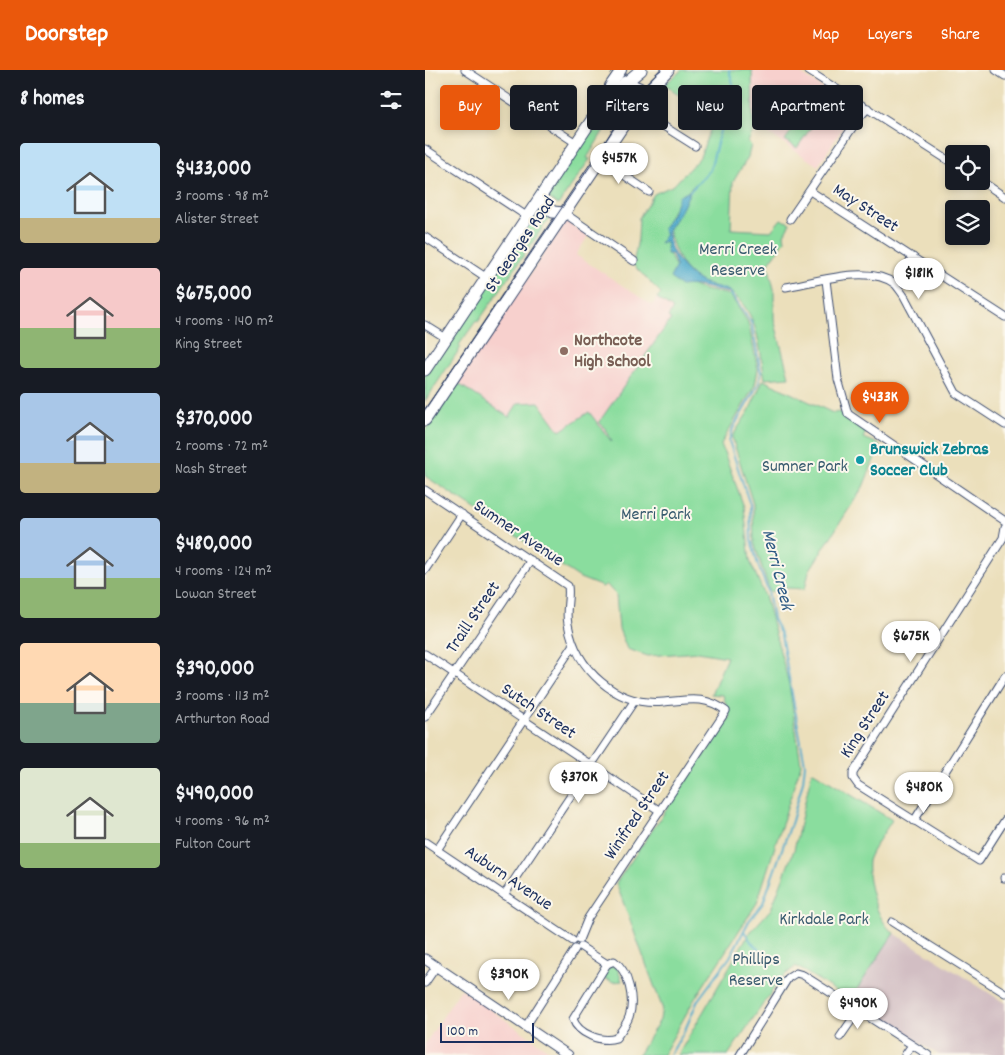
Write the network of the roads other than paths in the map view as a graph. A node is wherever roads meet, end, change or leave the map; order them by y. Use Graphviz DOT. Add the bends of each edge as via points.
graph roads {
  1 [pos="465,70"];
  2 [pos="621,70"];
  3 [pos="641,70"];
  4 [pos="807,70"];
  5 [pos="995,70"];
  6 [pos="667,71"];
  7 [pos="814,73"];
  8 [pos="1005,76"];
  9 [pos="625,82"];
  10 [pos="612,85"];
  11 [pos="622,85"];
  12 [pos="632,85"];
  13 [pos="646,85"];
  14 [pos="654,85"];
  15 [pos="866,107"];
  16 [pos="587,128"];
  17 [pos="668,129"];
  18 [pos="620,130"];
  19 [pos="576,143"];
  20 [pos="695,146"];
  21 [pos="425,149"];
  22 [pos="945,158"];
  23 [pos="600,159"];
  24 [pos="990,187"];
  25 [pos="810,191"];
  26 [pos="649,192"];
  27 [pos="1005,197"];
  28 [pos="540,199"];
  29 [pos="564,213"];
  30 [pos="527,217"];
  31 [pos="789,219"];
  32 [pos="425,237"];
  33 [pos="913,257"];
  34 [pos="634,261"];
  35 [pos="487,278"];
  36 [pos="826,280"];
  37 [pos="895,284"];
  38 [pos="786,287"];
  39 [pos="1005,317"];
  40 [pos="425,325"];
  41 [pos="446,338"];
  42 [pos="425,370"];
  43 [pos="425,420"];
  44 [pos="1005,425"];
  45 [pos="425,490"];
  46 [pos="461,514"];
  47 [pos="1005,521"];
  48 [pos="1005,527"];
  49 [pos="1004,539"];
  50 [pos="531,560"];
  51 [pos="425,570"];
  52 [pos="573,646"];
  53 [pos="425,654"];
  54 [pos="454,674"];
  55 [pos="1005,676"];
  56 [pos="635,700"];
  57 [pos="726,711"];
  58 [pos="425,717"];
  59 [pos="523,721"];
  60 [pos="592,766"];
  61 [pos="660,811"];
  62 [pos="1005,820"];
  63 [pos="914,821"];
  64 [pos="425,842"];
  65 [pos="437,850"];
  66 [pos="504,895"];
  67 [pos="892,922"];
  68 [pos="577,945"];
  69 [pos="425,959"];
  70 [pos="607,964"];
  71 [pos="436,967"];
  72 [pos="425,983"];
  73 [pos="1005,993"];
  74 [pos="858,1011"];
  75 [pos="526,1026"];
  76 [pos="840,1037"];
  77 [pos="912,1045"];
  78 [pos="568,1055"];
  79 [pos="740,1055"];
  80 [pos="905,1055"];
  81 [pos="928,1055"];
  1 -- 19 [label="street"];
  2 -- 10 [label="main road"];
  3 -- 6 [label="highway" via="650,74"];
  3 -- 9 [label="highway, St Georges Road"];
  3 -- 13 [label="highway"];
  4 -- 7 [label="street"];
  5 -- 8 [label="street"];
  6 -- 14 [label="highway, St Georges Road"];
  7 -- 15 [label="street"];
  9 -- 11 [label="highway, St Georges Road"];
  9 -- 12 [label="highway"];
  15 -- 22 [label="street"];
  15 -- 25 [label="street"];
  16 -- 19 [label="highway, St Georges Road"];
  17 -- 20 [label="street"];
  18 -- 23 [label="highway, St Georges Road"];
  19 -- 28 [label="highway, St Georges Road"];
  21 -- 30 [label="street"];
  23 -- 26 [label="street"];
  23 -- 29 [label="highway, St Georges Road"];
  24 -- 27 [label="street"];
  25 -- 31 [label="street"];
  25 -- 33 [label="street, May Street"];
  28 -- 29 [label="highway" via="549,200"];
  28 -- 30 [label="highway, St Georges Road"];
  29 -- 34 [label="street"];
  29 -- 43 [label="highway, St Georges Road"];
  30 -- 35 [label="highway, St Georges Road"];
  32 -- 35 [label="street"];
  33 -- 37 [label="street"];
  33 -- 39 [label="street, May Street"];
  35 -- 41 [label="highway, St Georges Road"];
  36 -- 37 [label="street" via="861,274 878,276"];
  36 -- 38 [label="street"];
  36 -- 47 [label="street" via="837,379 848,414"];
  37 -- 44 [label="street" via="956,392"];
  40 -- 41 [label="street"];
  41 -- 42 [label="highway, St Georges Road"];
  45 -- 46 [label="street, Sumner Avenue"];
  46 -- 50 [label="street, Sumner Avenue"];
  46 -- 51 [label="street"];
  48 -- 49 [label="street, King Street"];
  49 -- 63 [label="street, King Street" via="853,773 855,783"];
  50 -- 52 [label="street, Sumner Avenue" via="568,586 566,612"];
  50 -- 54 [label="street, Traill Street"];
  52 -- 56 [label="street, Sumner Avenue" via="594,677"];
  52 -- 59 [label="street"];
  53 -- 54 [label="street, Sutch Street"];
  54 -- 58 [label="street, Traill Street"];
  54 -- 59 [label="street, Sutch Street"];
  55 -- 63 [label="street"];
  56 -- 57 [label="street, Sumner Avenue" via="660,703 703,699"];
  56 -- 60 [label="street"];
  57 -- 61 [label="street, Winifred Street"];
  59 -- 60 [label="street, Sutch Street"];
  59 -- 65 [label="street"];
  60 -- 61 [label="street, Sutch Street"];
  60 -- 66 [label="street"];
  61 -- 68 [label="street, Winifred Street" via="588,918"];
  62 -- 63 [label="street" via="979,861"];
  64 -- 65 [label="street, Auburn Avenue"];
  65 -- 66 [label="street, Auburn Avenue"];
  66 -- 68 [label="street, Auburn Avenue"];
  67 -- 73 [label="street"];
  68 -- 70 [label="street, Auburn Avenue"];
  68 -- 75 [label="street, Winifred Street"];
  69 -- 71 [label="street"];
  70 -- 70 [label="street, Auburn Avenue" via="614,961 623,969 631,998 629,1018 616,1038 610,1040 598,1039 584,1031 573,1018"];
  71 -- 72 [label="street"];
  71 -- 75 [label="street"];
  74 -- 76 [label="street"];
  74 -- 77 [label="street"];
  74 -- 79 [label="street" via="796,973 787,978"];
  75 -- 78 [label="street"];
  77 -- 80 [label="street"];
  77 -- 81 [label="street"];
}
